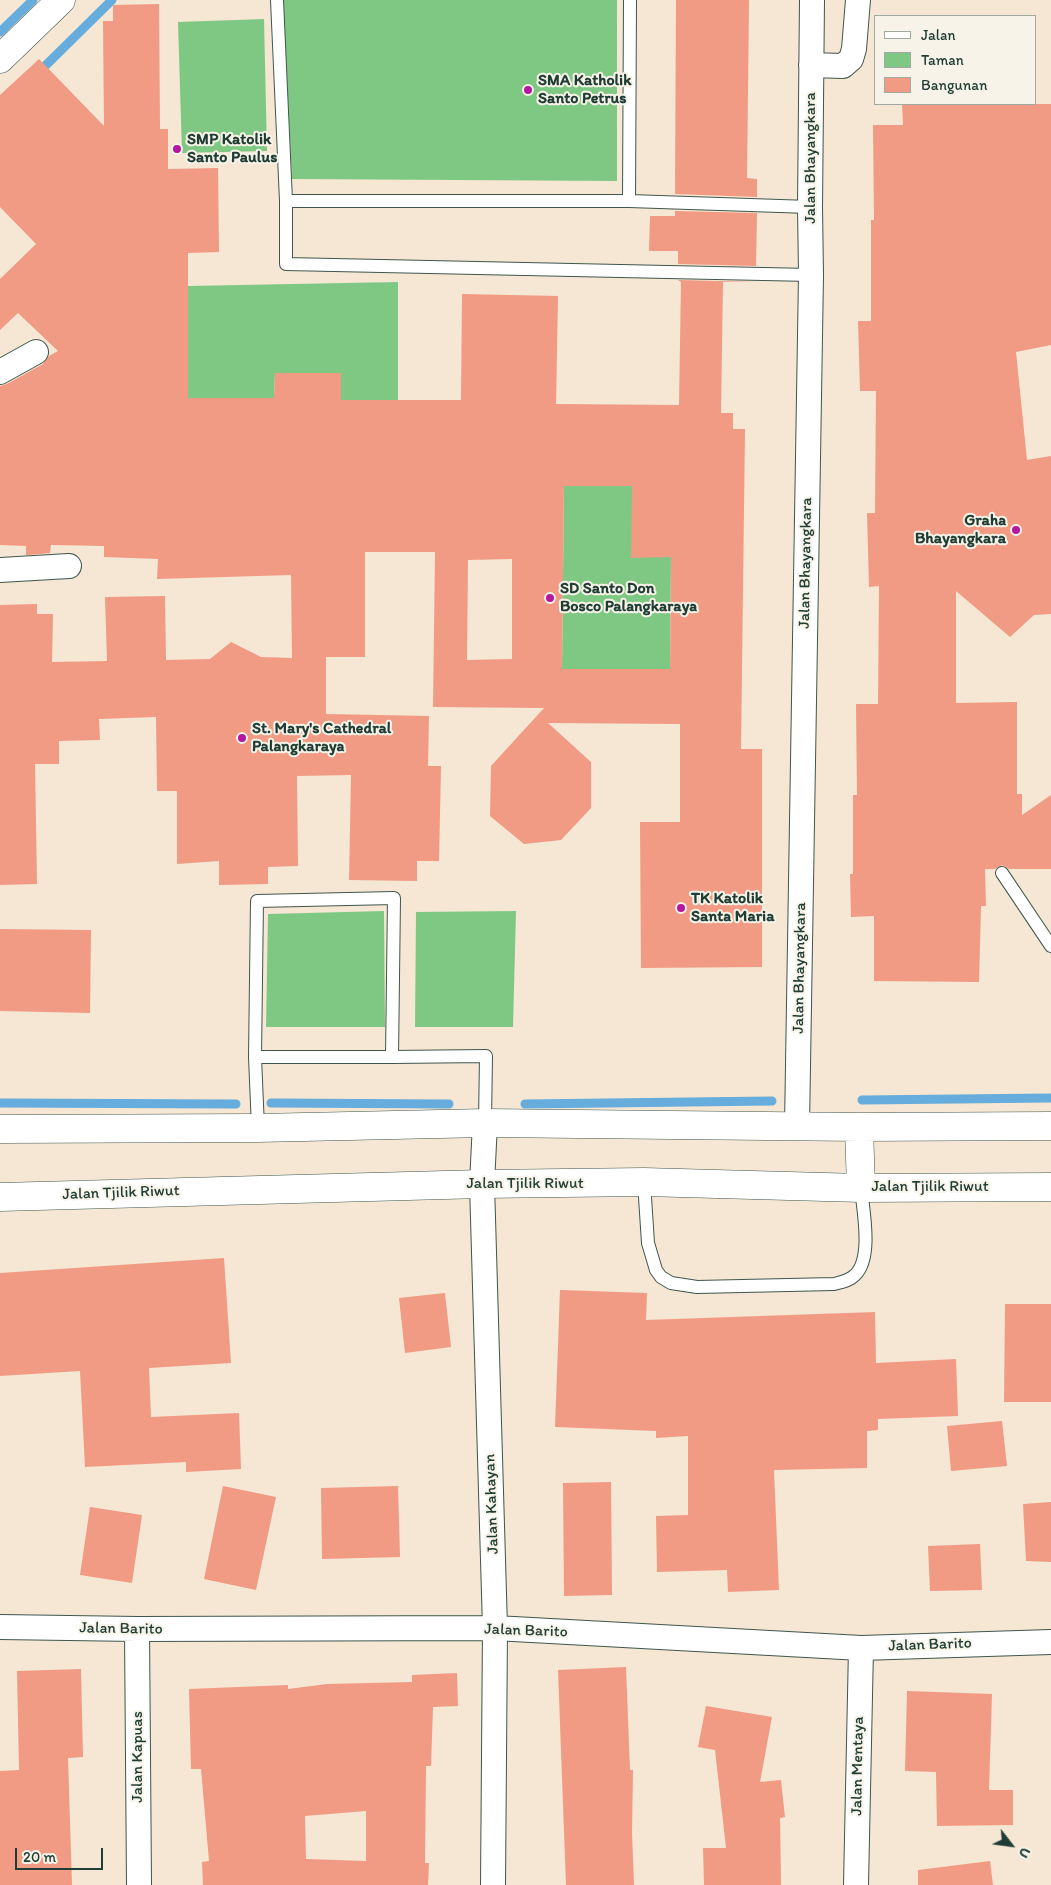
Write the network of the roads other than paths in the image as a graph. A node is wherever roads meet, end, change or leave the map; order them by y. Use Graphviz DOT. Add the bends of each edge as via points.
graph roads {
  1 [pos="61,0"];
  2 [pos="277,0"];
  3 [pos="630,0"];
  4 [pos="812,0"];
  5 [pos="858,0"];
  6 [pos="0,59"];
  7 [pos="811,65"];
  8 [pos="286,201"];
  9 [pos="630,201"];
  10 [pos="810,207"];
  11 [pos="811,275"];
  12 [pos="36,352"];
  13 [pos="0,372"];
  14 [pos="69,566"];
  15 [pos="0,570"];
  16 [pos="1002,873"];
  17 [pos="1051,946"];
  18 [pos="256,1057"];
  19 [pos="392,1057"];
  20 [pos="485,1122"];
  21 [pos="797,1126"];
  22 [pos="1051,1126"];
  23 [pos="859,1127"];
  24 [pos="258,1128"];
  25 [pos="0,1129"];
  26 [pos="644,1182"];
  27 [pos="482,1184"];
  28 [pos="1051,1187"];
  29 [pos="861,1188"];
  30 [pos="0,1196"];
  31 [pos="0,1627"];
  32 [pos="495,1628"];
  33 [pos="137,1629"];
  34 [pos="1051,1642"];
  35 [pos="861,1648"];
  36 [pos="139,1885"];
  37 [pos="493,1885"];
  38 [pos="856,1885"];
  1 -- 6 [label="main road"];
  2 -- 8 [label="lane"];
  3 -- 9 [label="lane"];
  4 -- 7 [label="street, Jalan Bhayangkara"];
  5 -- 7 [label="street" via="851,59 843,66"];
  7 -- 10 [label="street, Jalan Bhayangkara"];
  8 -- 9 [label="lane"];
  8 -- 11 [label="lane" via="286,264"];
  9 -- 10 [label="lane"];
  10 -- 11 [label="street, Jalan Bhayangkara"];
  11 -- 21 [label="street, Jalan Bhayangkara"];
  12 -- 13 [label="street"];
  14 -- 15 [label="street"];
  16 -- 17 [label="lane"];
  18 -- 19 [label="lane"];
  18 -- 19 [label="lane" via="257,902 394,898"];
  18 -- 24 [label="lane"];
  19 -- 20 [label="lane" via="486,1056"];
  20 -- 21 [label="main road"];
  20 -- 24 [label="main road"];
  20 -- 27 [label="street, Jalan Kahayan"];
  21 -- 23 [label="main road"];
  22 -- 23 [label="main road"];
  23 -- 29 [label="main road"];
  24 -- 25 [label="main road"];
  26 -- 27 [label="main road, Jalan Tjilik Riwut"];
  26 -- 29 [label="main road, Jalan Tjilik Riwut"];
  26 -- 29 [label="lane" via="648,1243 656,1270 671,1283 697,1287 847,1281 862,1265 866,1247"];
  27 -- 30 [label="main road, Jalan Tjilik Riwut"];
  27 -- 32 [label="street, Jalan Kahayan"];
  28 -- 29 [label="main road, Jalan Tjilik Riwut"];
  31 -- 33 [label="street, Jalan Barito"];
  32 -- 33 [label="street, Jalan Barito"];
  32 -- 35 [label="street, Jalan Barito"];
  32 -- 37 [label="street, Jalan Kahayan"];
  33 -- 36 [label="street, Jalan Kapuas"];
  34 -- 35 [label="street, Jalan Barito"];
  35 -- 38 [label="street, Jalan Mentaya"];
}
